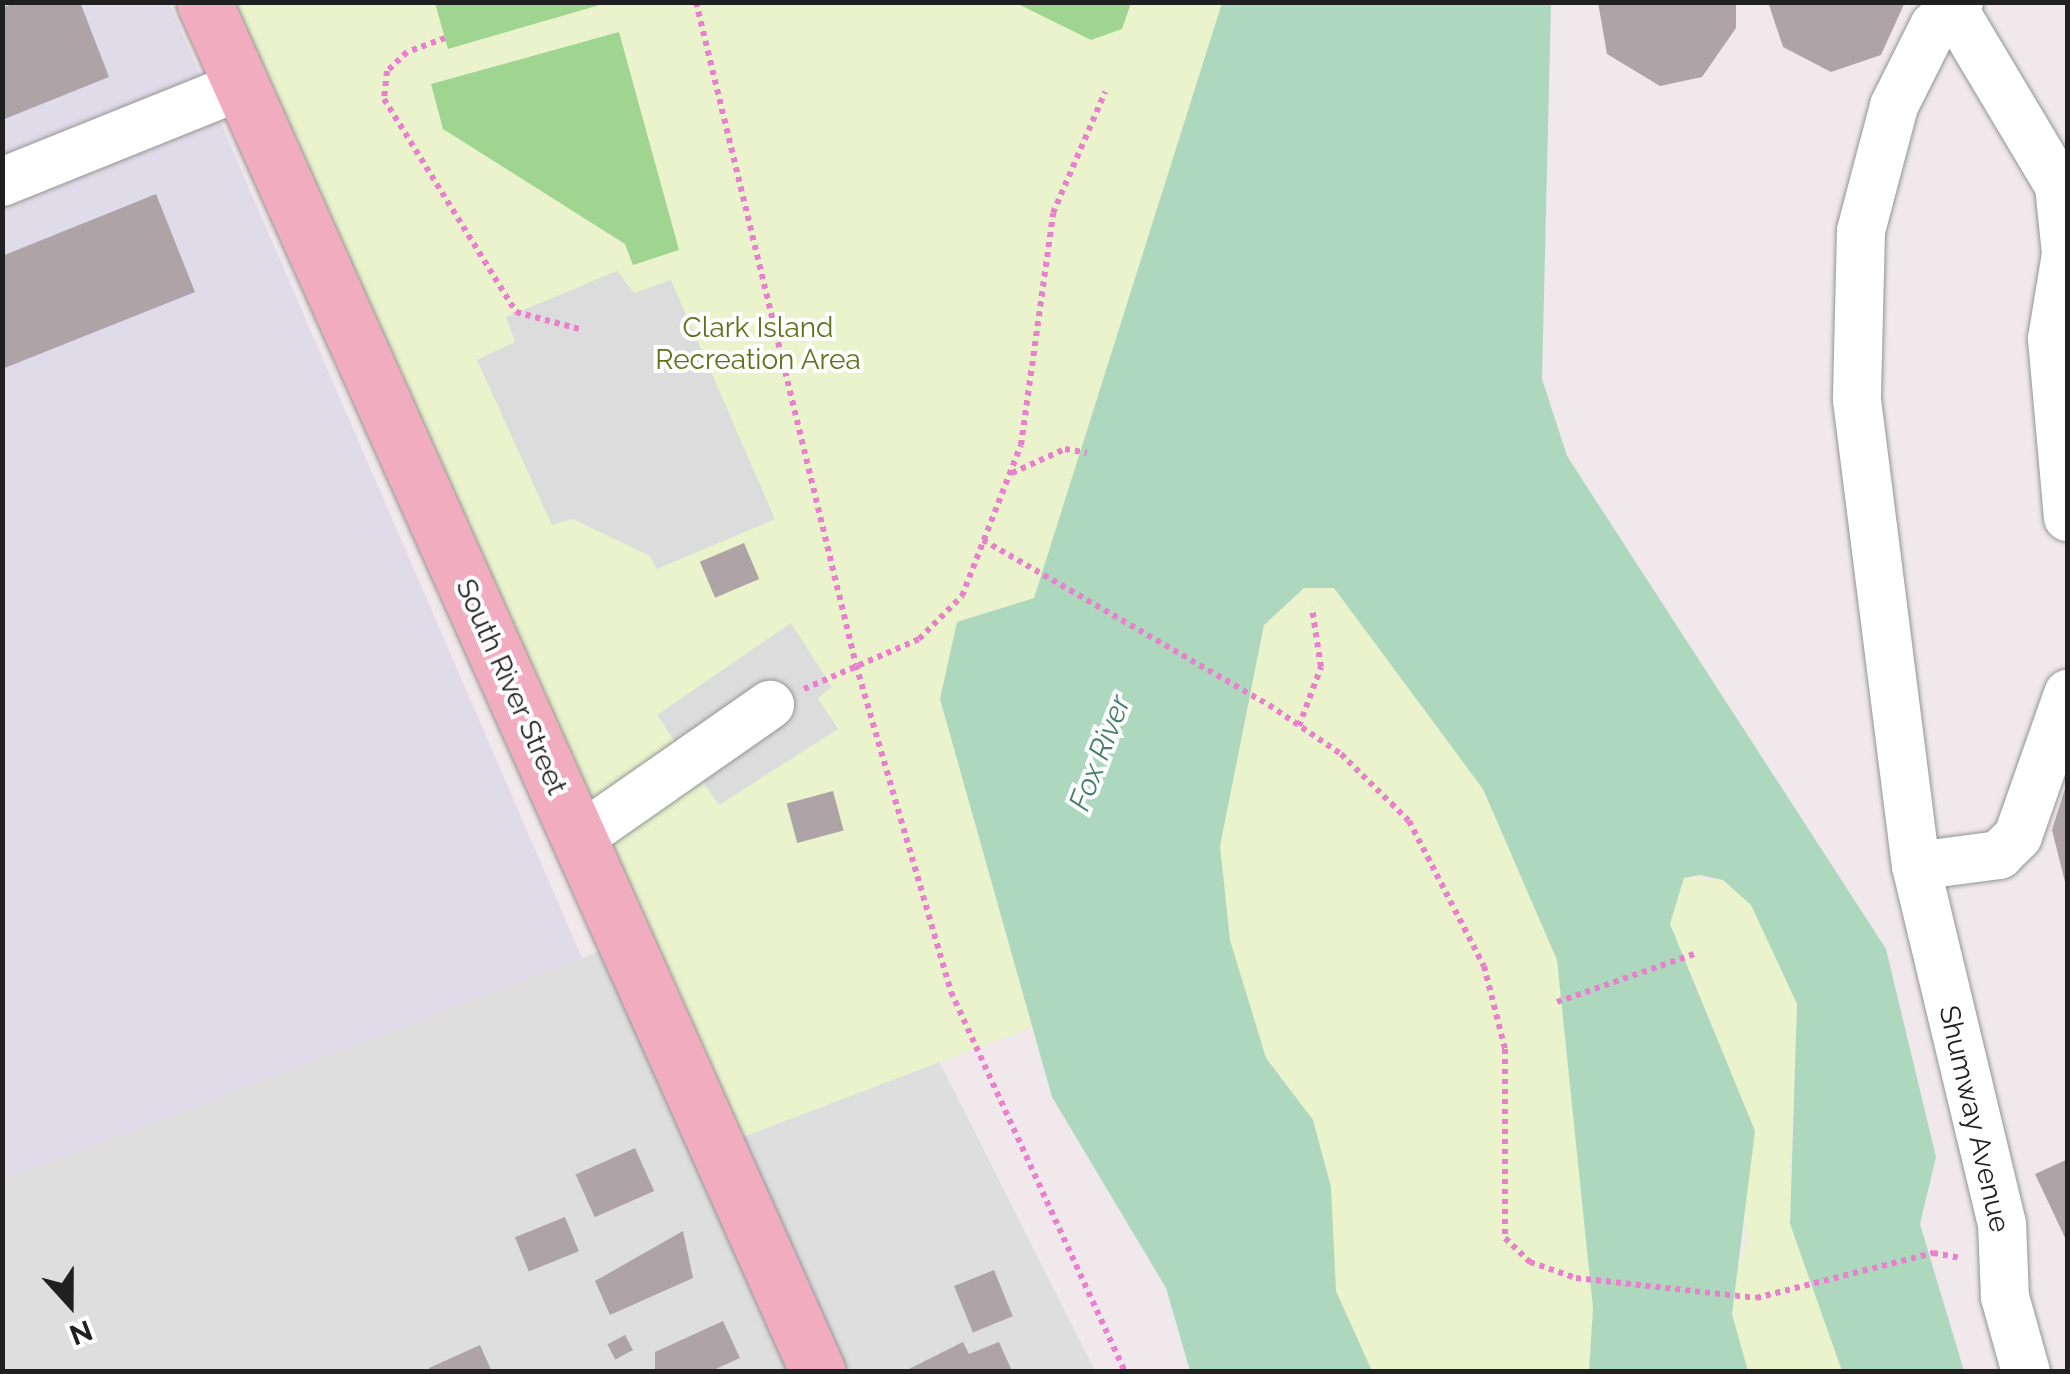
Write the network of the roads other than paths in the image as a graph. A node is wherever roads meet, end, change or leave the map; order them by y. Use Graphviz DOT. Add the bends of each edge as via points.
graph roads {
  1 [pos="204,2"];
  2 [pos="1956,5"];
  3 [pos="241,86"];
  4 [pos="2,182"];
  5 [pos="2068,516"];
  6 [pos="2068,694"];
  7 [pos="770,705"];
  8 [pos="580,838"];
  9 [pos="1916,866"];
  10 [pos="818,1372"];
  11 [pos="2026,1372"];
  1 -- 3 [label="main road, South River Street"];
  2 -- 5 [label="street" via="2060,186 2066,254 2052,339"];
  2 -- 9 [label="street, Shumway Avenue" via="1934,26 1894,106 1861,231 1857,400"];
  3 -- 4 [label="street"];
  3 -- 8 [label="main road, South River Street"];
  6 -- 9 [label="street" via="2018,836 1998,855"];
  7 -- 8 [label="street"];
  8 -- 10 [label="main road, South River Street"];
  9 -- 11 [label="street, Shumway Avenue" via="2002,1222 2005,1297"];
}
